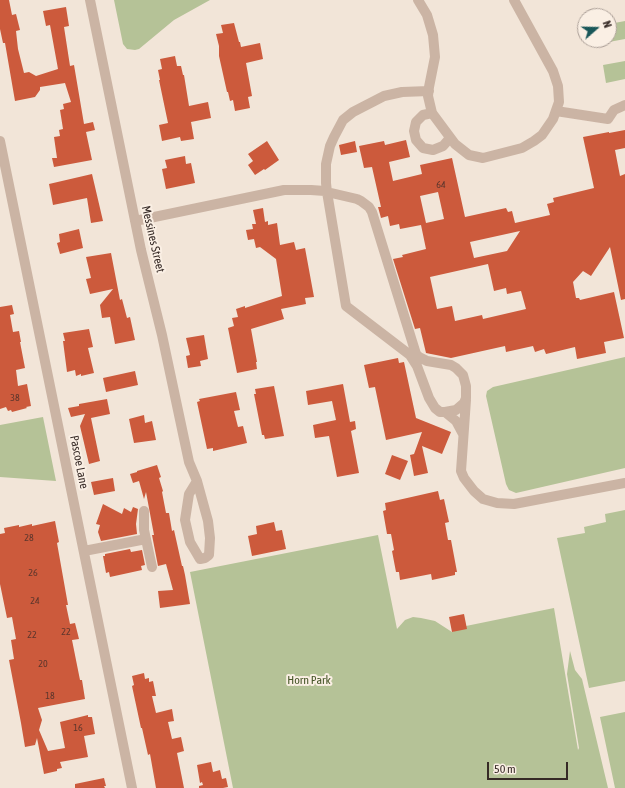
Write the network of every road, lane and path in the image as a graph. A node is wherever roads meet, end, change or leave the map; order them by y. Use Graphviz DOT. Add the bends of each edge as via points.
graph roads {
  1 [pos="90,0"];
  2 [pos="418,0"];
  3 [pos="514,0"];
  4 [pos="429,92"];
  5 [pos="625,105"];
  6 [pos="556,111"];
  7 [pos="432,112"];
  8 [pos="450,138"];
  9 [pos="0,141"];
  10 [pos="327,192"];
  11 [pos="135,221"];
  12 [pos="466,398"];
  13 [pos="445,412"];
  14 [pos="463,434"];
  15 [pos="197,481"];
  16 [pos="625,483"];
  17 [pos="144,511"];
  18 [pos="146,539"];
  19 [pos="84,551"];
  20 [pos="152,567"];
  21 [pos="132,788"];
  1 -- 11 [label="street, Messines Street"];
  2 -- 4 [label="street" via="427,15 433,35 435,57"];
  3 -- 6 [label="street" via="556,78 559,93"];
  4 -- 7 [label="street"];
  4 -- 10 [label="street" via="402,92 384,96 343,120 328,155"];
  5 -- 6 [label="street" via="615,108 608,119"];
  6 -- 8 [label="street" via="548,127 534,141 522,148 488,157 469,155"];
  7 -- 8 [label="street"];
  7 -- 8 [label="street" via="423,115 416,122 416,140 423,148 433,150 443,146"];
  9 -- 19 [label="street, Pascoe Lane"];
  10 -- 11 [label="street" via="271,192"];
  10 -- 12 [label="street" via="357,199 372,212 416,354 423,360 451,365 460,371 465,380"];
  10 -- 13 [label="street" via="346,306 410,355 417,366 431,403 440,412"];
  11 -- 15 [label="street, Messines Street" via="189,462"];
  12 -- 13 [label="street" via="456,410"];
  12 -- 14 [label="street"];
  13 -- 14 [label="street" via="456,421"];
  14 -- 16 [label="street" via="460,467 462,475 478,495 490,502 523,502"];
  15 -- 15 [label="street, Messines Street" via="210,538 209,555 200,559 190,542 185,520 189,494"];
  17 -- 18 [label="street"];
  18 -- 19 [label="street"];
  18 -- 20 [label="street"];
  19 -- 21 [label="street, Pascoe Lane"];
}
